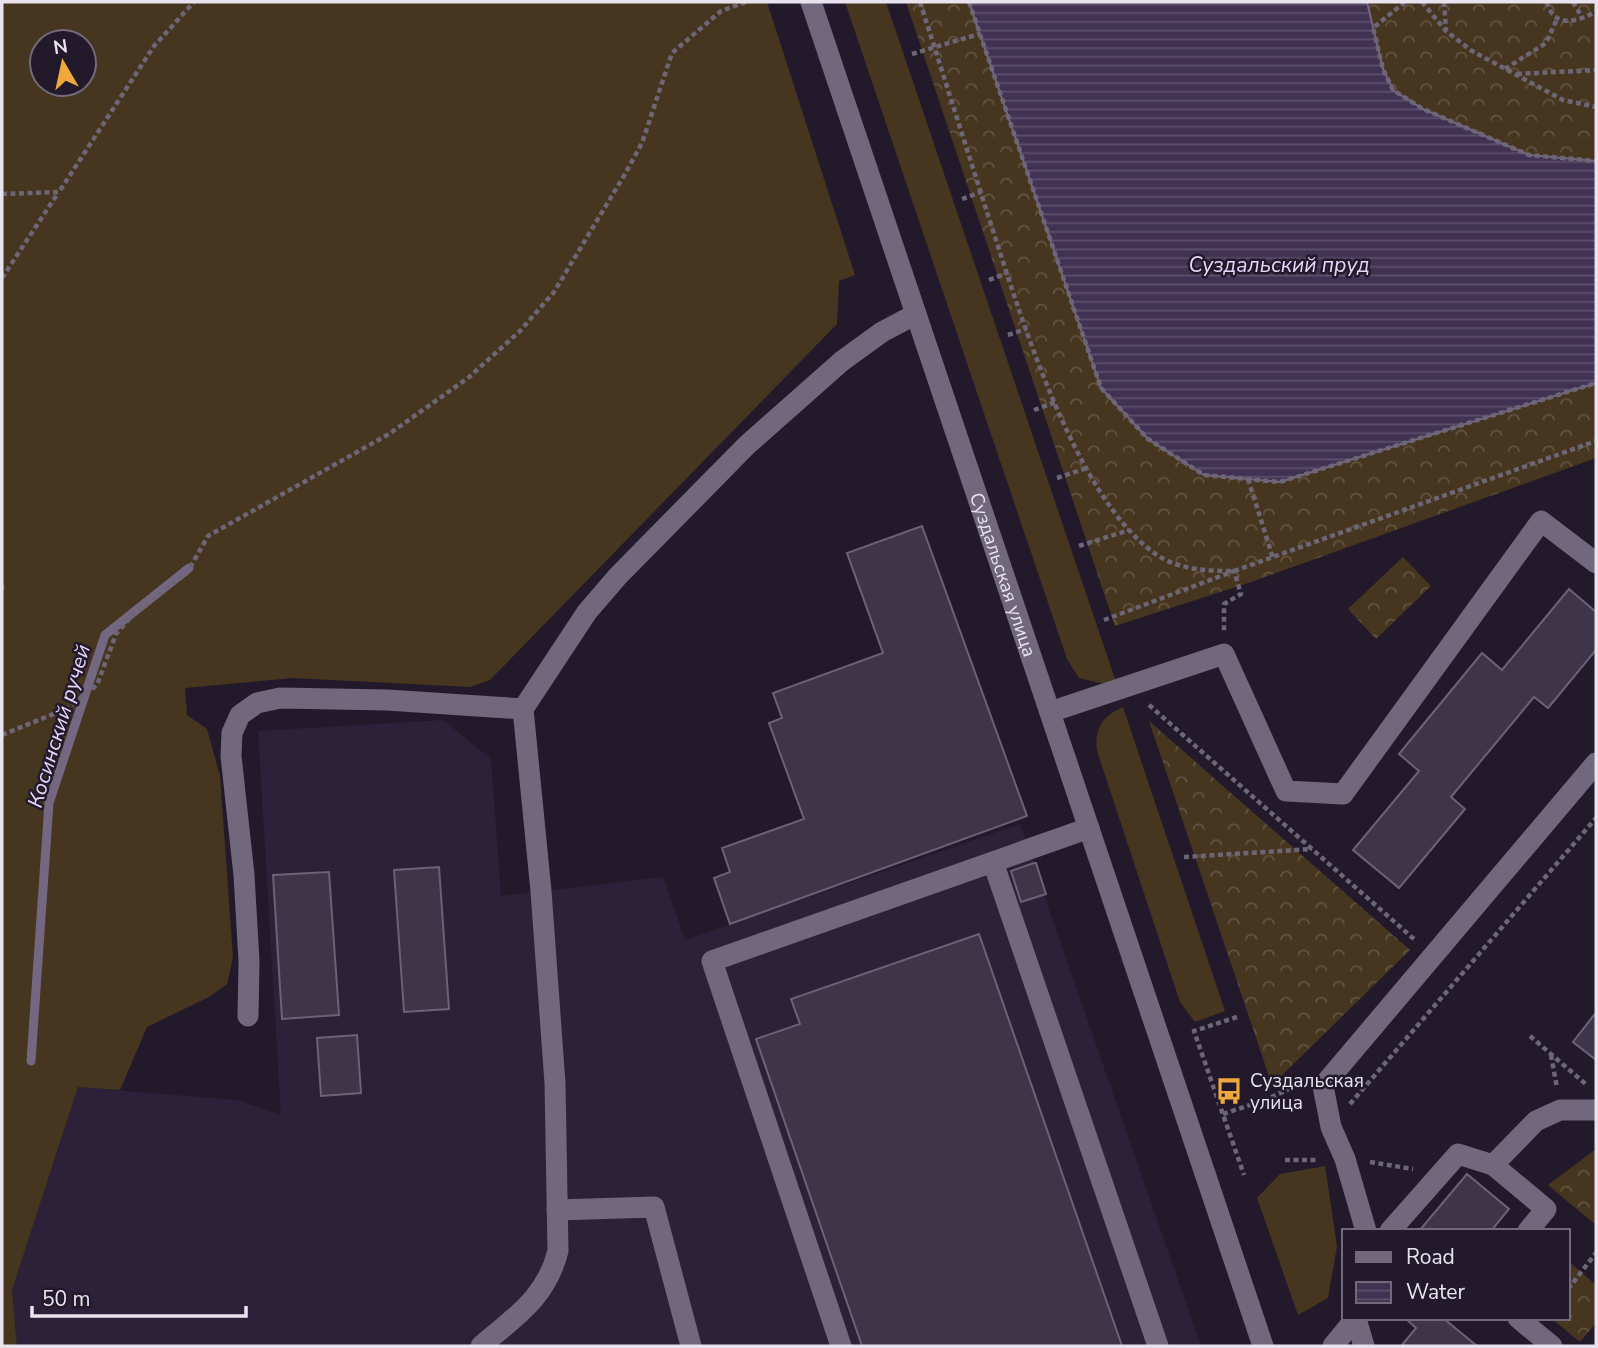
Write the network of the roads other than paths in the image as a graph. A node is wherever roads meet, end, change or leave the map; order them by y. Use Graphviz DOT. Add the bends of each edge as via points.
graph roads {
  1 [pos="811,2"];
  2 [pos="916,314"];
  3 [pos="1596,563"];
  4 [pos="523,709"];
  5 [pos="1050,712"];
  6 [pos="1596,763"];
  7 [pos="1089,828"];
  8 [pos="993,862"];
  9 [pos="248,1016"];
  10 [pos="1596,1110"];
  11 [pos="1493,1165"];
  12 [pos="557,1210"];
  13 [pos="1365,1229"];
  14 [pos="1392,1229"];
  15 [pos="1530,1229"];
  16 [pos="1355,1320"];
  17 [pos="1356,1320"];
  18 [pos="1520,1320"];
  19 [pos="481,1346"];
  20 [pos="691,1346"];
  21 [pos="841,1346"];
  22 [pos="1157,1346"];
  23 [pos="1263,1346"];
  24 [pos="1333,1346"];
  25 [pos="1364,1346"];
  26 [pos="1552,1346"];
  1 -- 2 [label="street, Суздальская улица"];
  2 -- 4 [label="street" via="842,361 747,445 587,612"];
  2 -- 5 [label="street, Суздальская улица"];
  3 -- 5 [label="street" via="1541,521 1343,794 1286,791 1224,654"];
  4 -- 9 [label="street" via="280,698 257,703 240,715 232,733 231,756 249,961"];
  4 -- 12 [label="street" via="554,1069"];
  5 -- 7 [label="street, Суздальская улица"];
  6 -- 13 [label="street" via="1324,1086 1331,1127"];
  7 -- 8 [label="street"];
  7 -- 23 [label="street, Суздальская улица"];
  8 -- 21 [label="street" via="712,961"];
  8 -- 22 [label="street"];
  10 -- 11 [label="street" via="1560,1110 1536,1121"];
  11 -- 14 [label="street" via="1458,1154"];
  11 -- 15 [label="street" via="1546,1209"];
  12 -- 19 [label="street" via="558,1251 543,1289"];
  12 -- 20 [label="street" via="654,1207"];
  16 -- 24 [label="street"];
  17 -- 25 [label="street"];
  18 -- 26 [label="street"];
}
